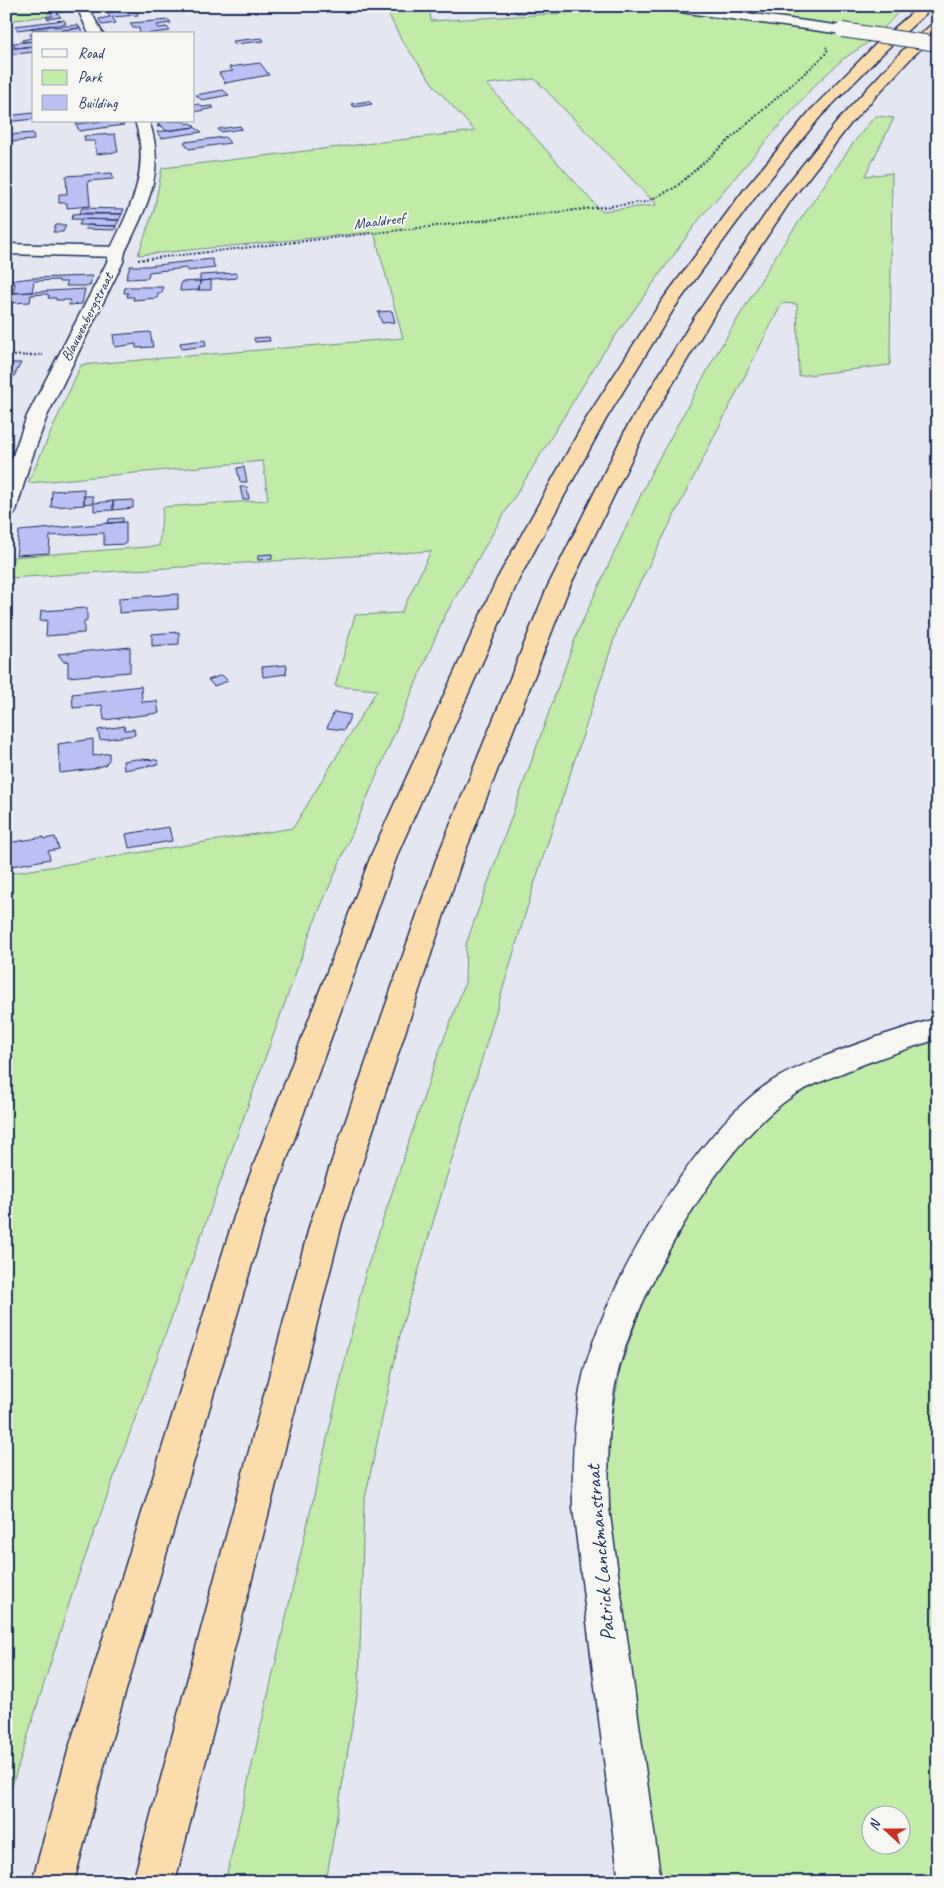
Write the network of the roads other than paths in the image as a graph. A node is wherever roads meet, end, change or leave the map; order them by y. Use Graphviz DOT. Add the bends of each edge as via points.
graph roads {
  1 [pos="86,6"];
  2 [pos="665,6"];
  3 [pos="928,6"];
  4 [pos="938,26"];
  5 [pos="95,32"];
  6 [pos="938,44"];
  7 [pos="142,122"];
  8 [pos="6,249"];
  9 [pos="116,257"];
  10 [pos="6,511"];
  11 [pos="938,1028"];
  12 [pos="53,1882"];
  13 [pos="154,1882"];
  14 [pos="640,1882"];
  1 -- 5 [label="street" via="86,14"];
  2 -- 6 [label="street, bridge"];
  3 -- 12 [label="highway" via="881,47 815,114 750,193 667,306 596,419 508,579 386,853 250,1217 88,1751"];
  4 -- 13 [label="highway" via="907,54 846,120 786,196 704,318 637,427 558,588 449,860 326,1224"];
  7 -- 9 [label="street, Blauwenbergstraat" via="150,165 144,194"];
  8 -- 9 [label="street"];
  9 -- 10 [label="street, Blauwenbergstraat" via="37,416"];
  11 -- 14 [label="street, Patrick Lanckmanstraat" via="859,1054 801,1078 757,1108 719,1150 661,1232 610,1342 600,1376 594,1418 590,1469 592,1508"];
}
